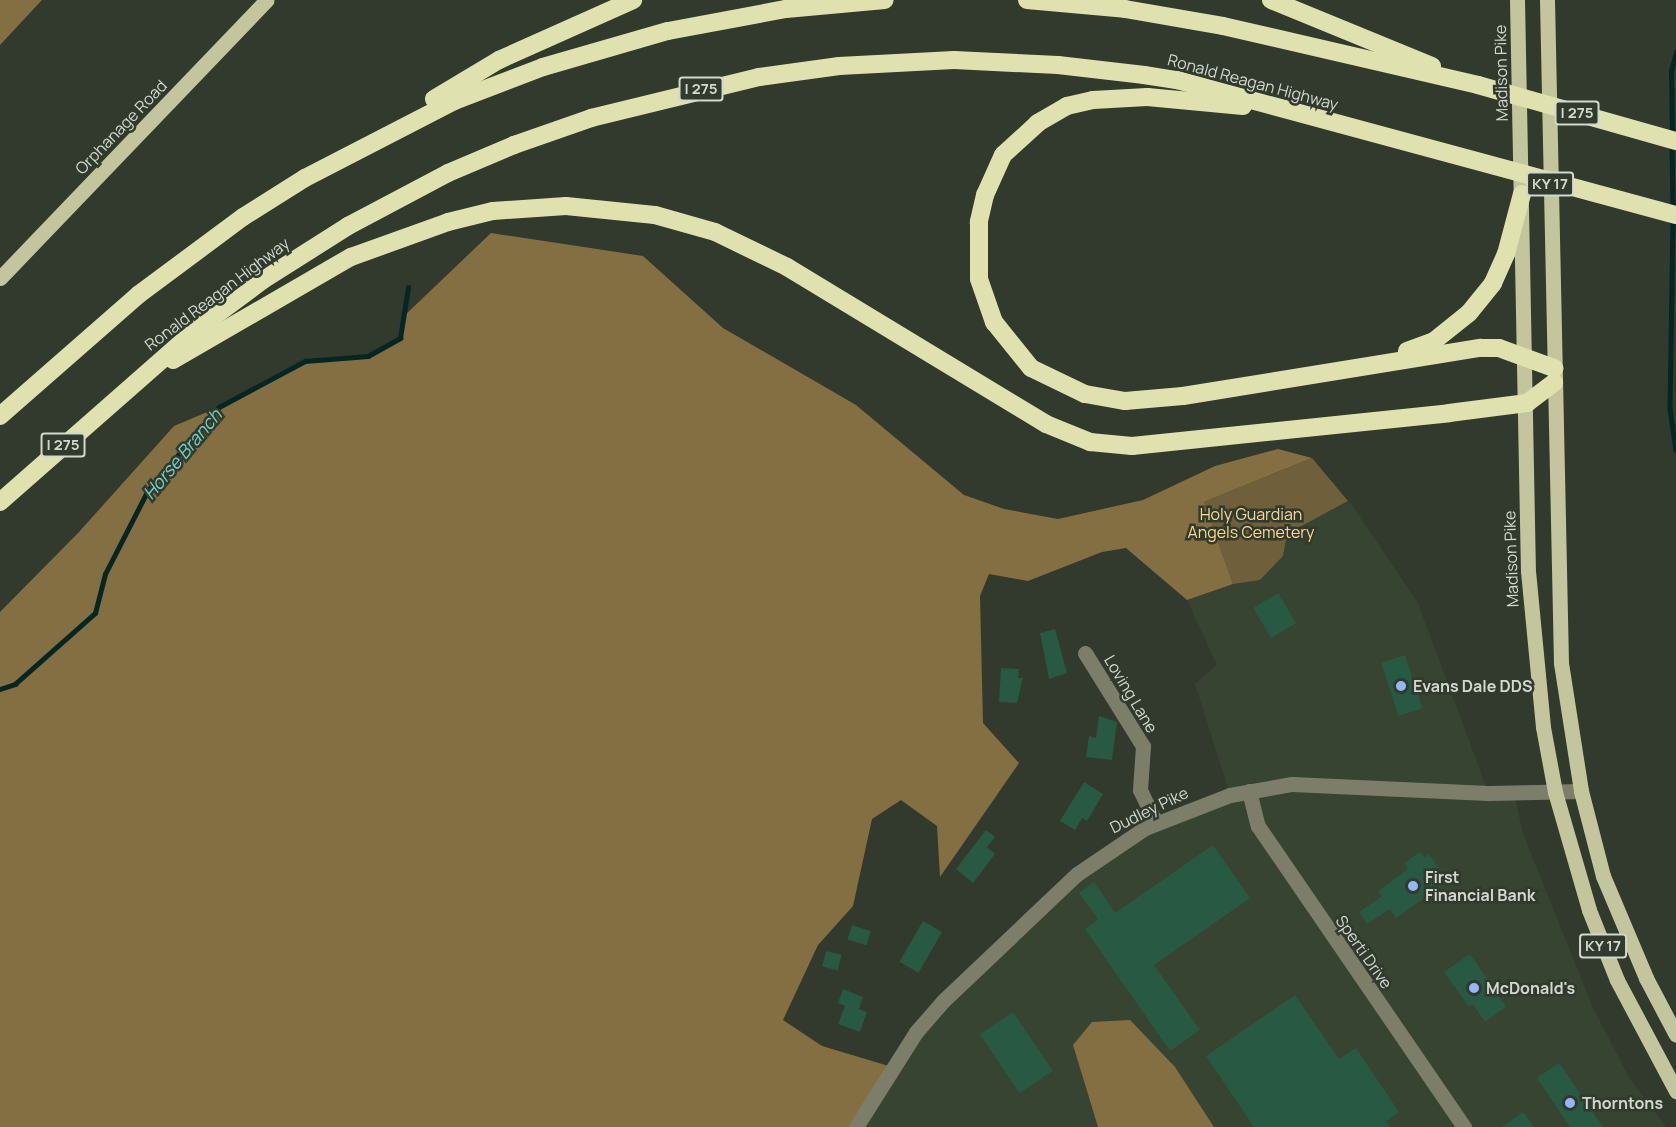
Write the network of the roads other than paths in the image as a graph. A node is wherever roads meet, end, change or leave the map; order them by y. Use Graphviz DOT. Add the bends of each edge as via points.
graph roads {
  1 [pos="267,0"];
  2 [pos="633,0"];
  3 [pos="885,0"];
  4 [pos="1027,0"];
  5 [pos="1271,0"];
  6 [pos="1517,0"];
  7 [pos="1547,0"];
  8 [pos="1478,85"];
  9 [pos="1281,108"];
  10 [pos="1676,141"];
  11 [pos="305,178"];
  12 [pos="1522,194"];
  13 [pos="1676,215"];
  14 [pos="0,278"];
  15 [pos="1525,358"];
  16 [pos="1371,365"];
  17 [pos="1554,375"];
  18 [pos="125,388"];
  19 [pos="1527,403"];
  20 [pos="0,416"];
  21 [pos="0,502"];
  22 [pos="1085,653"];
  23 [pos="1249,791"];
  24 [pos="1581,791"];
  25 [pos="1554,792"];
  26 [pos="1156,823"];
  27 [pos="1676,1035"];
  28 [pos="1676,1091"];
  29 [pos="856,1127"];
  30 [pos="1464,1127"];
  1 -- 14 [label="main road, Orphanage Road"];
  2 -- 11 [label="highway" via="499,60"];
  3 -- 11 [label="highway" via="735,18 626,42 549,65 454,101"];
  4 -- 8 [label="highway, I 275" via="1136,10 1223,26"];
  5 -- 8 [label="highway"];
  6 -- 12 [label="main road, Madison Pike / KY 17"];
  7 -- 17 [label="main road, KY 17"];
  8 -- 10 [label="highway, I 275"];
  9 -- 13 [label="highway, Ronald Reagan Highway / I 275"];
  9 -- 16 [label="highway" via="1121,97 1067,106 1038,123 1003,155 985,195 978,261 984,297 994,322 1031,368 1085,394 1111,400 1183,396"];
  9 -- 18 [label="highway, Ronald Reagan Highway / I 275" via="1177,80 1005,61 839,66 681,93 514,145 406,194 263,280"];
  11 -- 20 [label="highway" via="243,217 138,295"];
  12 -- 15 [label="main road, Madison Pike / KY 17"];
  12 -- 16 [label="highway" via="1506,254 1492,283 1469,313 1434,341"];
  15 -- 16 [label="highway" via="1499,348 1481,348"];
  15 -- 17 [label="highway"];
  15 -- 19 [label="main road, Madison Pike / KY 17"];
  17 -- 19 [label="highway"];
  17 -- 24 [label="main road, KY 17" via="1562,663"];
  18 -- 19 [label="highway" via="351,257 448,222 493,211 566,206 655,215 715,232 787,267 1046,424 1090,442 1132,446"];
  18 -- 21 [label="highway, Ronald Reagan Highway / I 275"];
  19 -- 25 [label="main road, Madison Pike / KY 17" via="1531,621"];
  22 -- 26 [label="street, Loving Lane" via="1143,746 1140,790"];
  23 -- 25 [label="street, Dudley Pike" via="1334,783"];
  23 -- 26 [label="street, Dudley Pike" via="1184,810"];
  23 -- 30 [label="street, Sperti Drive" via="1258,826"];
  24 -- 25 [label="street, Dudley Pike"];
  24 -- 27 [label="main road, KY 17" via="1603,876 1621,923"];
  25 -- 28 [label="main road, Madison Pike / KY 17" via="1571,855 1609,960"];
  26 -- 29 [label="street, Dudley Pike" via="1107,850 1077,874 978,966 916,1032"];
}
